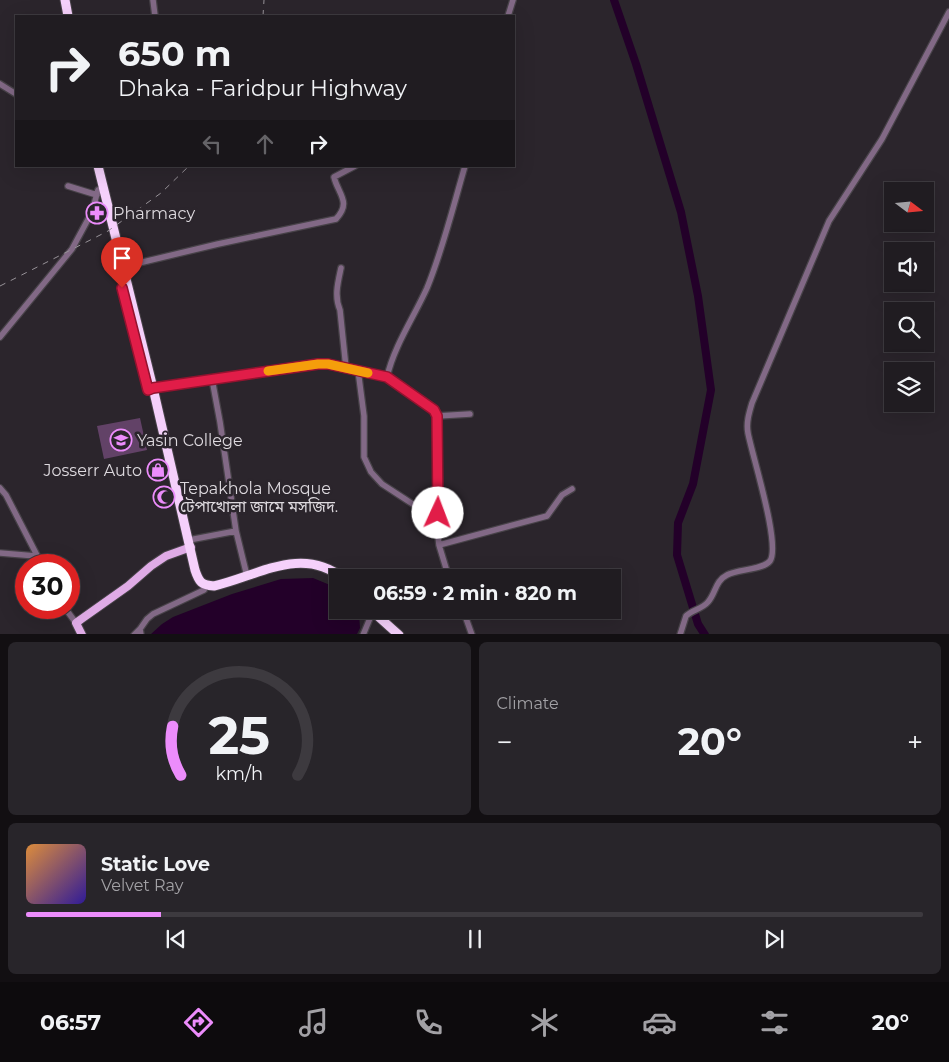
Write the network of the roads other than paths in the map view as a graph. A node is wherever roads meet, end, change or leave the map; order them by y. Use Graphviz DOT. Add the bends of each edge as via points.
graph roads {
  1 [pos="59,0"];
  2 [pos="65,0"];
  3 [pos="153,0"];
  4 [pos="513,0"];
  5 [pos="949,12"];
  6 [pos="62,15"];
  7 [pos="68,15"];
  8 [pos="155,15"];
  9 [pos="508,15"];
  10 [pos="0,84"];
  11 [pos="15,93"];
  12 [pos="93,167"];
  13 [pos="98,167"];
  14 [pos="353,167"];
  15 [pos="465,167"];
  16 [pos="68,186"];
  17 [pos="98,192"];
  18 [pos="122,267"];
  19 [pos="341,268"];
  20 [pos="0,337"];
  21 [pos="139,345"];
  22 [pos="346,368"];
  23 [pos="358,370"];
  24 [pos="387,377"];
  25 [pos="212,379"];
  26 [pos="150,389"];
  27 [pos="470,414"];
  28 [pos="437,416"];
  29 [pos="0,488"];
  30 [pos="572,490"];
  31 [pos="437,529"];
  32 [pos="236,531"];
  33 [pos="189,545"];
  34 [pos="440,545"];
  35 [pos="0,553"];
  36 [pos="15,554"];
  37 [pos="35,554"];
  38 [pos="296,565"];
  39 [pos="332,569"];
  40 [pos="446,569"];
  41 [pos="329,573"];
  42 [pos="247,576"];
  43 [pos="204,590"];
  44 [pos="73,619"];
  45 [pos="374,619"];
  46 [pos="385,619"];
  47 [pos="387,619"];
  48 [pos="466,619"];
  49 [pos="76,623"];
  50 [pos="140,632"];
  51 [pos="82,634"];
  52 [pos="134,634"];
  53 [pos="363,634"];
  54 [pos="399,634"];
  55 [pos="404,634"];
  56 [pos="472,634"];
  57 [pos="680,634"];
  1 -- 6 [label="highway"];
  2 -- 7 [label="highway"];
  3 -- 8 [label="street"];
  4 -- 9 [label="street"];
  5 -- 57 [label="street" via="882,139 829,221 752,403 748,432 768,518 773,553 770,561 764,566 726,575 718,581 712,598 687,614"];
  10 -- 11 [label="street"];
  12 -- 17 [label="highway"];
  13 -- 18 [label="highway"];
  14 -- 18 [label="street" via="334,177 344,201 342,213 336,219"];
  15 -- 24 [label="street" via="427,286"];
  16 -- 17 [label="street"];
  17 -- 20 [label="street" via="92,212 72,249"];
  17 -- 21 [label="highway"];
  18 -- 21 [label="highway"];
  19 -- 22 [label="street" via="336,302 340,310"];
  21 -- 26 [label="highway"];
  22 -- 23 [label="street"];
  22 -- 25 [label="street" via="318,364"];
  23 -- 24 [label="street"];
  23 -- 31 [label="street" via="364,416 364,457 371,472 382,484 425,512"];
  24 -- 28 [label="street" via="434,410"];
  25 -- 26 [label="street"];
  25 -- 32 [label="street"];
  26 -- 33 [label="highway"];
  27 -- 28 [label="street"];
  28 -- 31 [label="street"];
  29 -- 37 [label="street"];
  30 -- 34 [label="street" via="562,495 548,516"];
  31 -- 34 [label="street"];
  32 -- 33 [label="street"];
  32 -- 42 [label="street"];
  33 -- 42 [label="highway" via="195,570 203,584 214,586"];
  33 -- 43 [label="highway" via="191,571 196,584"];
  33 -- 49 [label="main road" via="151,566"];
  34 -- 40 [label="street"];
  35 -- 36 [label="street"];
  38 -- 39 [label="highway" via="321,564"];
  38 -- 41 [label="highway" via="320,568"];
  38 -- 42 [label="highway" via="278,566"];
  38 -- 43 [label="highway" via="225,587"];
  43 -- 50 [label="street" via="153,614 147,618"];
  44 -- 49 [label="street"];
  45 -- 53 [label="street"];
  46 -- 54 [label="highway"];
  47 -- 55 [label="highway"];
  48 -- 56 [label="street"];
  49 -- 51 [label="main road"];
  50 -- 52 [label="street"];
}
